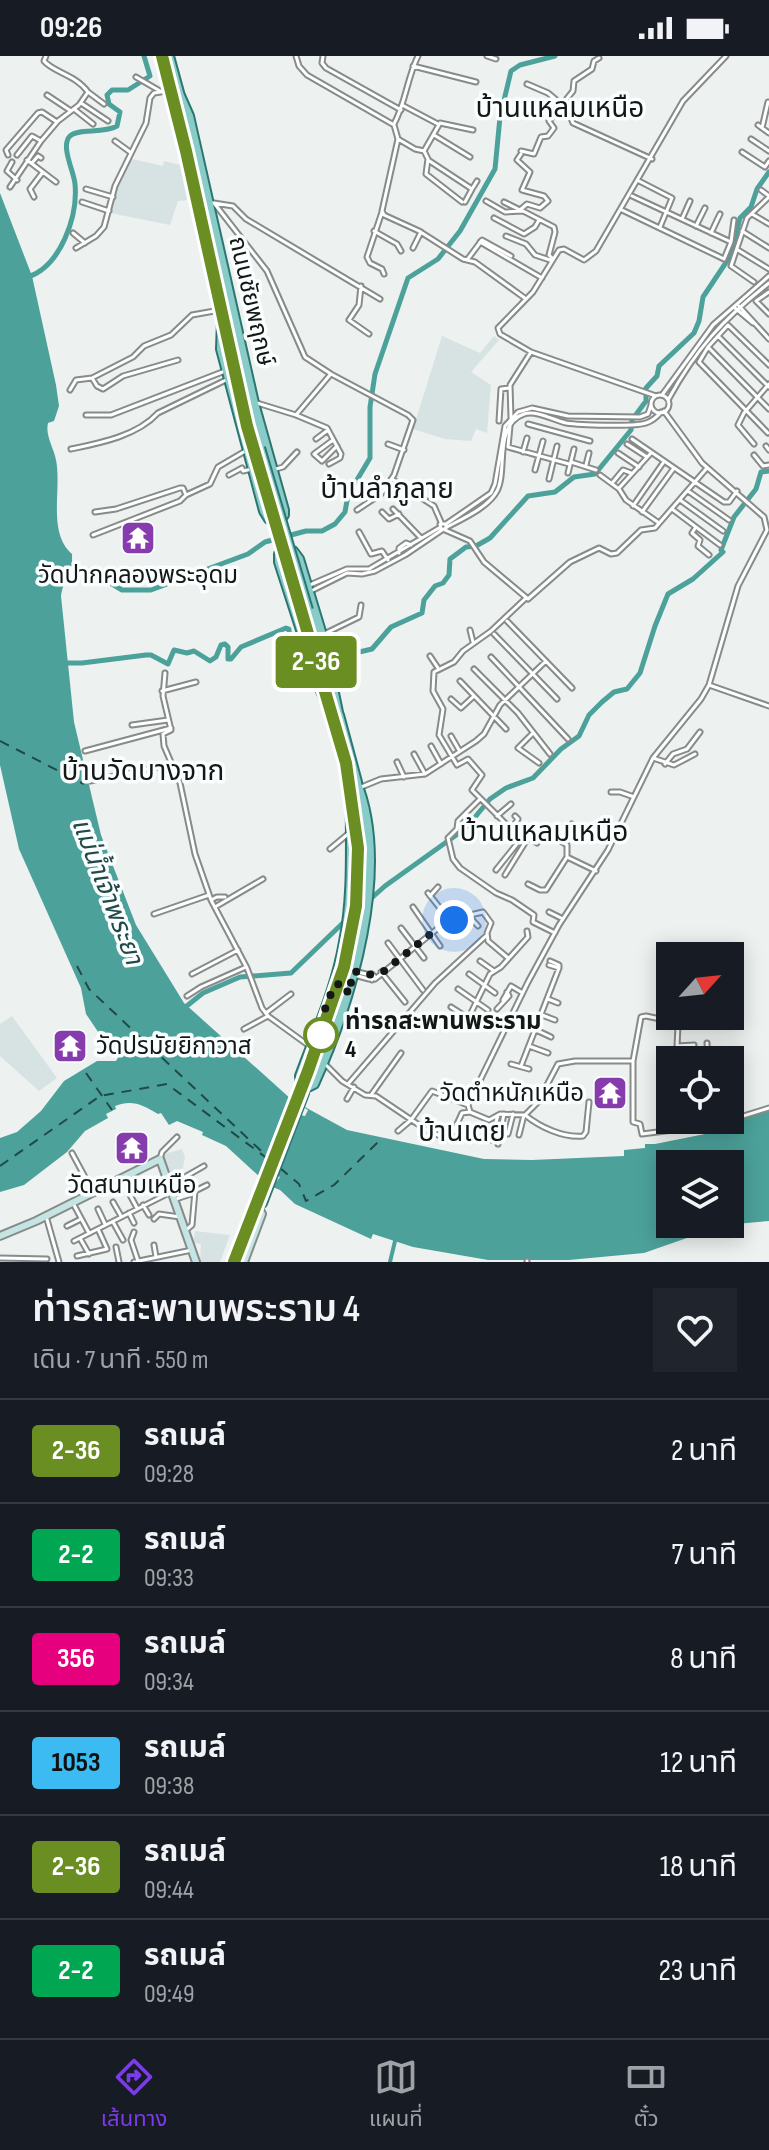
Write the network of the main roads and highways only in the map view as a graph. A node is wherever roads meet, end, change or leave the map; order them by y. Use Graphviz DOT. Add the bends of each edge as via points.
graph roads {
  1 [pos="162,56"];
  2 [pos="169,56"];
  3 [pos="175,91"];
  4 [pos="220,258"];
  5 [pos="223,297"];
  6 [pos="222,321"];
  7 [pos="253,449"];
  8 [pos="336,718"];
  9 [pos="356,786"];
  10 [pos="331,991"];
  11 [pos="348,994"];
  12 [pos="237,1262"];
  1 -- 3 [label="main road, ถนนชัยพฤกษ์"];
  2 -- 3 [label="main road, ถนนชัยพฤกษ์"];
  3 -- 4 [label="main road, ถนนชัยพฤกษ์" via="189,116"];
  3 -- 5 [label="main road, ถนนชัยพฤกษ์"];
  3 -- 6 [label="main road, ถนนชัยพฤกษ์"];
  4 -- 5 [label="main road"];
  4 -- 7 [label="main road, ถนนชัยพฤกษ์" via="284,512 276,522 265,514 252,469"];
  5 -- 7 [label="main road, ถนนชัยพฤกษ์"];
  6 -- 7 [label="main road, ถนนชัยพฤกษ์"];
  6 -- 7 [label="main road, ถนนชัยพฤกษ์" via="227,374"];
  7 -- 8 [label="main road, ถนนชัยพฤกษ์, bridge"];
  8 -- 8 [label="main road" via="299,626 279,562 281,551 297,554 307,583"];
  8 -- 9 [label="main road, ถนนชัยพฤกษ์"];
  9 -- 10 [label="main road, ถนนชัยพฤกษ์, bridge" via="349,913"];
  9 -- 11 [label="main road, ถนนชัยพฤกษ์" via="367,826 367,896"];
  9 -- 12 [label="main road, ถนนชัยพฤกษ์, bridge" via="362,831 357,931 349,969"];
  10 -- 11 [label="main road" via="341,983"];
  10 -- 11 [label="main road, ถนนชัยพฤกษ์" via="300,1076 308,1087 314,1084"];
}
